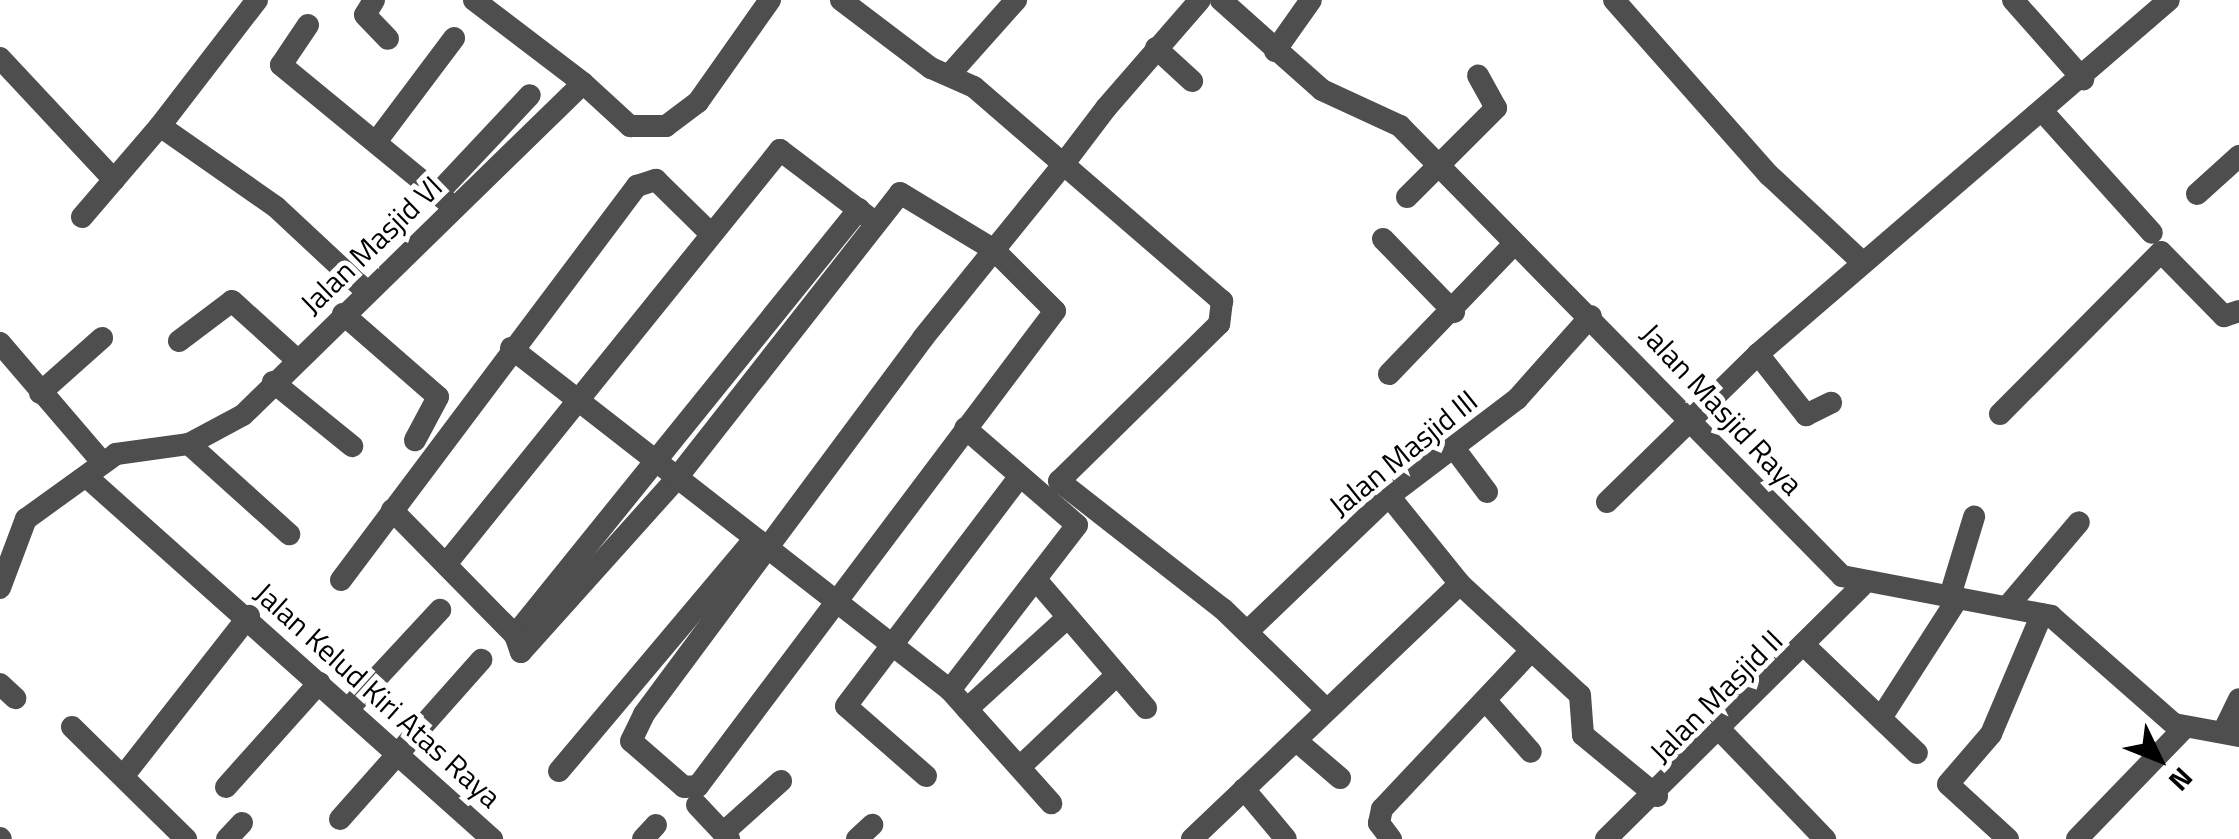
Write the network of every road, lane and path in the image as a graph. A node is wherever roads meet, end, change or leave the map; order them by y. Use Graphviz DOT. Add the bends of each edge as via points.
graph roads {
  1 [pos="257,0"];
  2 [pos="374,0"];
  3 [pos="770,0"];
  4 [pos="841,0"];
  5 [pos="1016,0"];
  6 [pos="1200,0"];
  7 [pos="1221,0"];
  8 [pos="1311,0"];
  9 [pos="1614,0"];
  10 [pos="2013,0"];
  11 [pos="2169,0"];
  12 [pos="477,1"];
  13 [pos="308,25"];
  14 [pos="454,38"];
  15 [pos="388,39"];
  16 [pos="1156,48"];
  17 [pos="1276,51"];
  18 [pos="0,58"];
  19 [pos="951,73"];
  20 [pos="1478,76"];
  21 [pos="2083,79"];
  22 [pos="1192,81"];
  23 [pos="584,83"];
  24 [pos="530,95"];
  25 [pos="2044,112"];
  26 [pos="160,126"];
  27 [pos="376,142"];
  28 [pos="2239,156"];
  29 [pos="1440,164"];
  30 [pos="1062,166"];
  31 [pos="114,180"];
  32 [pos="2197,194"];
  33 [pos="1406,197"];
  34 [pos="446,200"];
  35 [pos="867,215"];
  36 [pos="82,217"];
  37 [pos="711,234"];
  38 [pos="2152,234"];
  39 [pos="1383,239"];
  40 [pos="1514,244"];
  41 [pos="994,250"];
  42 [pos="1862,262"];
  43 [pos="366,292"];
  44 [pos="2239,311"];
  45 [pos="1454,312"];
  46 [pos="343,314"];
  47 [pos="1592,316"];
  48 [pos="102,338"];
  49 [pos="179,341"];
  50 [pos="0,343"];
  51 [pos="512,348"];
  52 [pos="1758,354"];
  53 [pos="296,360"];
  54 [pos="1389,374"];
  55 [pos="282,389"];
  56 [pos="40,393"];
  57 [pos="582,400"];
  58 [pos="1831,403"];
  59 [pos="2000,414"];
  60 [pos="1691,417"];
  61 [pos="965,428"];
  62 [pos="415,440"];
  63 [pos="188,444"];
  64 [pos="352,446"];
  65 [pos="1454,448"];
  66 [pos="96,471"];
  67 [pos="668,473"];
  68 [pos="1020,476"];
  69 [pos="1488,492"];
  70 [pos="1389,496"];
  71 [pos="1607,502"];
  72 [pos="392,510"];
  73 [pos="1974,518"];
  74 [pos="2078,522"];
  75 [pos="289,534"];
  76 [pos="758,546"];
  77 [pos="4,560"];
  78 [pos="446,564"];
  79 [pos="341,580"];
  80 [pos="1038,582"];
  81 [pos="1460,584"];
  82 [pos="1861,587"];
  83 [pos="0,588"];
  84 [pos="1954,597"];
  85 [pos="833,605"];
  86 [pos="2007,606"];
  87 [pos="440,610"];
  88 [pos="2042,614"];
  89 [pos="250,616"];
  90 [pos="1067,618"];
  91 [pos="1247,632"];
  92 [pos="890,644"];
  93 [pos="1808,648"];
  94 [pos="1530,652"];
  95 [pos="481,660"];
  96 [pos="1117,675"];
  97 [pos="319,683"];
  98 [pos="950,690"];
  99 [pos="2239,699"];
  100 [pos="1485,700"];
  101 [pos="348,708"];
  102 [pos="1146,708"];
  103 [pos="967,709"];
  104 [pos="1327,710"];
  105 [pos="1882,718"];
  106 [pos="2185,726"];
  107 [pos="72,727"];
  108 [pos="1722,732"];
  109 [pos="2232,732"];
  110 [pos="1300,743"];
  111 [pos="1531,752"];
  112 [pos="1916,753"];
  113 [pos="396,757"];
  114 [pos="1022,766"];
  115 [pos="559,771"];
  116 [pos="125,774"];
  117 [pos="926,776"];
  118 [pos="1340,778"];
  119 [pos="781,781"];
  120 [pos="226,787"];
  121 [pos="1244,790"];
  122 [pos="1657,796"];
  123 [pos="1052,803"];
  124 [pos="697,805"];
  125 [pos="340,820"];
  126 [pos="726,836"];
  127 [pos="486,837"];
  128 [pos="186,839"];
  129 [pos="1192,839"];
  130 [pos="1286,839"];
  131 [pos="1392,839"];
  132 [pos="1606,839"];
  133 [pos="1826,839"];
  134 [pos="2008,839"];
  135 [pos="2077,839"];
  1 -- 26 [label="street"];
  2 -- 15 [label="street" via="365,15"];
  3 -- 23 [label="street" via="698,102 666,126 630,126"];
  4 -- 19 [label="street"];
  5 -- 19 [label="street"];
  6 -- 16 [label="street"];
  7 -- 17 [label="street, Jalan Masjid Raya"];
  8 -- 17 [label="street"];
  9 -- 42 [label="street" via="1770,175"];
  10 -- 21 [label="street"];
  11 -- 21 [label="street"];
  12 -- 23 [label="street"];
  13 -- 27 [label="street" via="281,65"];
  14 -- 27 [label="street"];
  16 -- 22 [label="street"];
  16 -- 30 [label="street"];
  17 -- 29 [label="street, Jalan Masjid Raya" via="1338,100 1400,126"];
  18 -- 31 [label="street"];
  19 -- 30 [label="street"];
  20 -- 29 [label="street" via="1496,108"];
  21 -- 25 [label="street"];
  23 -- 34 [label="street, Jalan Masjid VI"];
  24 -- 34 [label="street"];
  25 -- 38 [label="street"];
  25 -- 42 [label="street"];
  26 -- 31 [label="street"];
  26 -- 43 [label="street" via="276,207"];
  27 -- 34 [label="street"];
  28 -- 32 [label="street"];
  29 -- 33 [label="street"];
  29 -- 40 [label="street, Jalan Masjid Raya"];
  30 -- 41 [label="street"];
  30 -- 91 [label="street" via="1224,307 1198,346 1060,480"];
  31 -- 36 [label="street"];
  34 -- 43 [label="street, Jalan Masjid VI"];
  35 -- 37 [label="street" via="780,150"];
  35 -- 41 [label="street" via="909,191"];
  35 -- 67 [label="street"];
  37 -- 51 [label="street" via="656,180 643,181"];
  37 -- 57 [label="street"];
  39 -- 45 [label="street"];
  40 -- 45 [label="street"];
  40 -- 47 [label="street, Jalan Masjid Raya"];
  41 -- 61 [label="street" via="1055,311"];
  41 -- 76 [label="street"];
  42 -- 52 [label="street"];
  43 -- 46 [label="street, Jalan Masjid VI"];
  44 -- 59 [label="street" via="2224,316 2161,252"];
  45 -- 54 [label="street"];
  46 -- 53 [label="street, Jalan Masjid VI"];
  46 -- 62 [label="street" via="438,397"];
  47 -- 60 [label="street, Jalan Masjid Raya"];
  47 -- 65 [label="street, Jalan Masjid III" via="1517,398"];
  48 -- 56 [label="street"];
  49 -- 53 [label="street" via="232,301"];
  50 -- 56 [label="street, Jalan Kelud Kiri Atas Raya"];
  51 -- 57 [label="street"];
  51 -- 72 [label="street"];
  52 -- 58 [label="street" via="1806,415"];
  52 -- 60 [label="street"];
  53 -- 55 [label="street, Jalan Masjid VI"];
  55 -- 63 [label="street, Jalan Masjid VI"];
  55 -- 64 [label="street"];
  56 -- 66 [label="street, Jalan Kelud Kiri Atas Raya"];
  57 -- 67 [label="street"];
  57 -- 78 [label="street"];
  60 -- 71 [label="street"];
  60 -- 82 [label="street, Jalan Masjid Raya" via="1823,560"];
  61 -- 68 [label="street"];
  61 -- 85 [label="street"];
  63 -- 66 [label="street, Jalan Masjid VI"];
  63 -- 75 [label="street"];
  65 -- 69 [label="street"];
  65 -- 70 [label="street, Jalan Masjid III"];
  66 -- 77 [label="street, Jalan Masjid VI" via="26,519"];
  66 -- 89 [label="street, Jalan Kelud Kiri Atas Raya" via="172,559"];
  67 -- 76 [label="street"];
  67 -- 78 [label="street" via="516,636"];
  68 -- 80 [label="street" via="1077,525"];
  68 -- 92 [label="street"];
  70 -- 81 [label="street"];
  70 -- 91 [label="street, Jalan Masjid III"];
  72 -- 78 [label="street"];
  72 -- 79 [label="street"];
  73 -- 84 [label="street"];
  74 -- 86 [label="street"];
  76 -- 85 [label="street"];
  76 -- 85 [label="street" via="633,734 684,787 698,786"];
  76 -- 115 [label="street"];
  77 -- 83 [label="street, Jalan Masjid VI"];
  80 -- 90 [label="street"];
  80 -- 98 [label="street"];
  81 -- 94 [label="street"];
  81 -- 104 [label="street"];
  82 -- 84 [label="street"];
  82 -- 93 [label="street, Jalan Masjid II"];
  84 -- 86 [label="street"];
  84 -- 105 [label="street"];
  85 -- 92 [label="street"];
  86 -- 88 [label="street"];
  87 -- 101 [label="street"];
  88 -- 106 [label="street"];
  88 -- 134 [label="street" via="1991,734 1948,784"];
  89 -- 97 [label="street, Jalan Kelud Kiri Atas Raya"];
  89 -- 116 [label="street"];
  90 -- 96 [label="street"];
  90 -- 103 [label="street"];
  91 -- 104 [label="street"];
  92 -- 98 [label="street"];
  92 -- 117 [label="street" via="846,709"];
  93 -- 105 [label="street"];
  93 -- 108 [label="street, Jalan Masjid II"];
  94 -- 100 [label="street"];
  94 -- 122 [label="street" via="1582,698 1584,735"];
  95 -- 113 [label="street"];
  96 -- 102 [label="street"];
  96 -- 114 [label="street"];
  97 -- 101 [label="street, Jalan Kelud Kiri Atas Raya"];
  97 -- 120 [label="street"];
  98 -- 103 [label="street"];
  99 -- 109 [label="street"];
  100 -- 111 [label="street"];
  100 -- 131 [label="street" via="1382,809 1379,823"];
  101 -- 113 [label="street, Jalan Kelud Kiri Atas Raya"];
  103 -- 114 [label="street"];
  104 -- 110 [label="street"];
  105 -- 112 [label="street"];
  106 -- 109 [label="street"];
  106 -- 135 [label="street"];
  107 -- 116 [label="street"];
  108 -- 122 [label="street, Jalan Masjid II"];
  108 -- 133 [label="street"];
  110 -- 118 [label="street"];
  110 -- 121 [label="street"];
  113 -- 125 [label="street"];
  113 -- 127 [label="street, Jalan Kelud Kiri Atas Raya"];
  114 -- 123 [label="street"];
  116 -- 128 [label="street"];
  119 -- 126 [label="street"];
  121 -- 129 [label="street"];
  121 -- 130 [label="street"];
  122 -- 132 [label="street, Jalan Masjid II"];
  124 -- 126 [label="street"];
}
